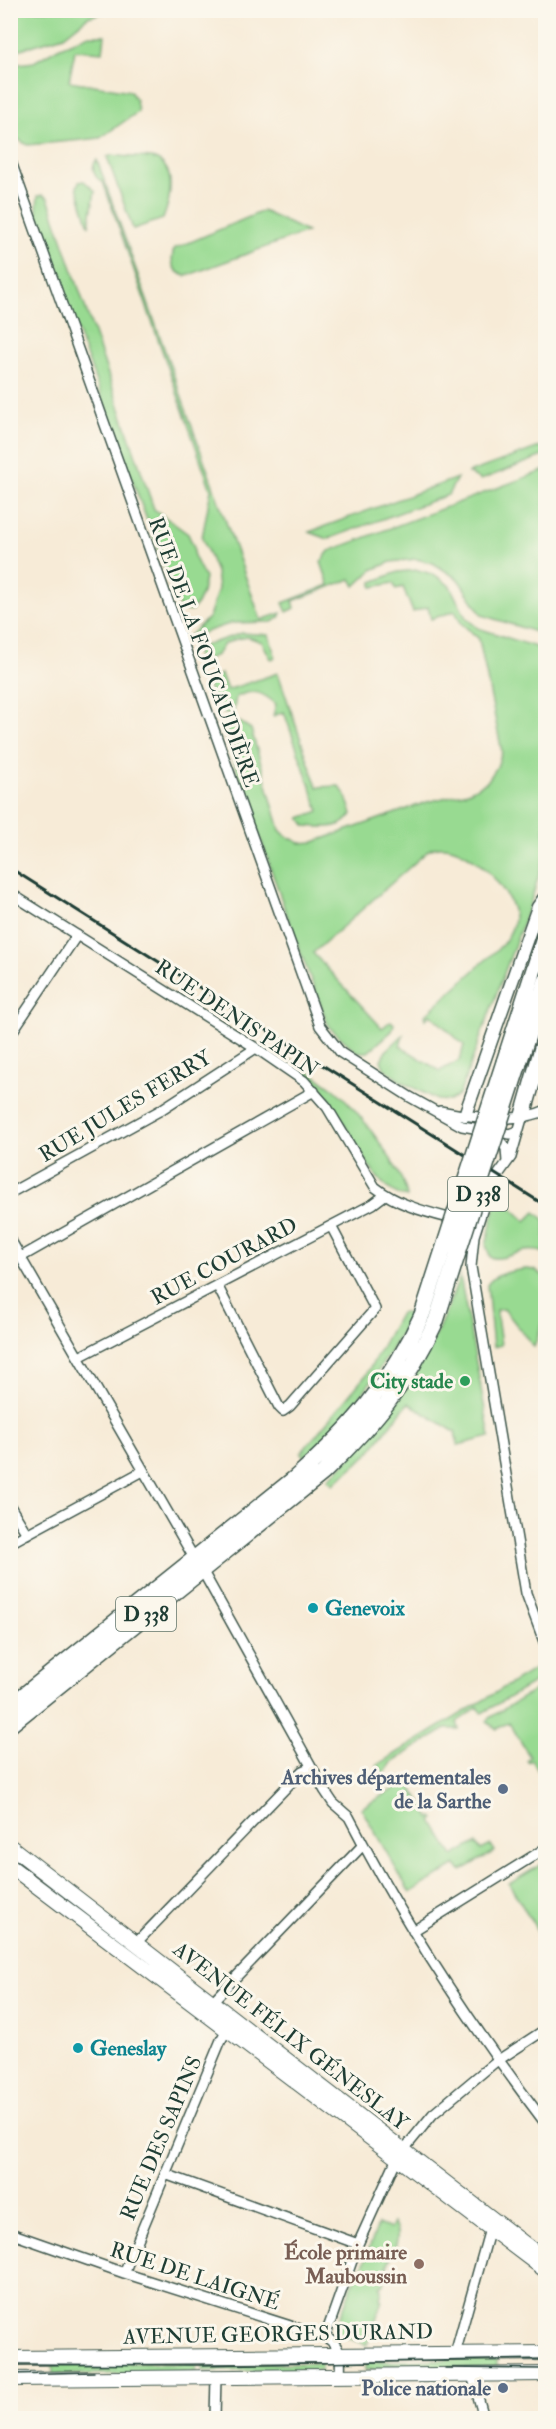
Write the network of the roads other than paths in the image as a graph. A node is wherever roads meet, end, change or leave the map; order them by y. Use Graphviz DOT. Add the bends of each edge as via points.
graph roads {
  1 [pos="10,159"];
  2 [pos="10,892"];
  3 [pos="546,896"];
  4 [pos="546,932"];
  5 [pos="77,935"];
  6 [pos="546,981"];
  7 [pos="546,1034"];
  8 [pos="10,1035"];
  9 [pos="256,1048"];
  10 [pos="511,1064"];
  11 [pos="314,1091"];
  12 [pos="429,1108"];
  13 [pos="546,1110"];
  14 [pos="465,1115"];
  15 [pos="523,1115"];
  16 [pos="474,1130"];
  17 [pos="488,1131"];
  18 [pos="518,1131"];
  19 [pos="507,1163"];
  20 [pos="10,1194"];
  21 [pos="384,1195"];
  22 [pos="331,1226"];
  23 [pos="477,1226"];
  24 [pos="10,1239"];
  25 [pos="21,1257"];
  26 [pos="217,1285"];
  27 [pos="429,1318"];
  28 [pos="79,1358"];
  29 [pos="143,1471"];
  30 [pos="10,1506"];
  31 [pos="27,1534"];
  32 [pos="10,1543"];
  33 [pos="198,1564"];
  34 [pos="546,1647"];
  35 [pos="10,1706"];
  36 [pos="10,1725"];
  37 [pos="311,1767"];
  38 [pos="363,1845"];
  39 [pos="10,1846"];
  40 [pos="546,1848"];
  41 [pos="10,1866"];
  42 [pos="413,1931"];
  43 [pos="136,1943"];
  44 [pos="208,2007"];
  45 [pos="230,2024"];
  46 [pos="546,2029"];
  47 [pos="498,2060"];
  48 [pos="546,2124"];
  49 [pos="400,2154"];
  50 [pos="165,2174"];
  51 [pos="492,2224"];
  52 [pos="10,2233"];
  53 [pos="358,2244"];
  54 [pos="546,2260"];
  55 [pos="546,2271"];
  56 [pos="124,2272"];
  57 [pos="325,2337"];
  58 [pos="546,2353"];
  59 [pos="455,2354"];
  60 [pos="340,2355"];
  61 [pos="10,2358"];
  62 [pos="546,2374"];
  63 [pos="472,2375"];
  64 [pos="340,2376"];
  65 [pos="216,2377"];
  66 [pos="10,2379"];
  67 [pos="215,2418"];
  68 [pos="484,2418"];
  1 -- 12 [label="street, RUE DE LA FOUCAUDIÈRE" via="320,1026 341,1053"];
  2 -- 5 [label="street, RUE DENIS PAPIN"];
  3 -- 14 [label="street" via="538,907"];
  4 -- 10 [label="main road, D 338"];
  5 -- 8 [label="street"];
  5 -- 9 [label="street, RUE DENIS PAPIN"];
  6 -- 10 [label="main road, D 338"];
  7 -- 15 [label="main road"];
  9 -- 11 [label="street, RUE DENIS PAPIN"];
  9 -- 20 [label="street, RUE JULES FERRY" via="159,1111"];
  10 -- 27 [label="main road, D 338, bridge"];
  11 -- 21 [label="street, RUE DENIS PAPIN" via="365,1173"];
  11 -- 25 [label="street"];
  12 -- 14 [label="street, RUE DE LA FOUCAUDIÈRE"];
  12 -- 16 [label="street, RUE DE LA FOUCAUDIÈRE"];
  13 -- 15 [label="street, RUE DE LA FOUCAUDIÈRE"];
  14 -- 15 [label="street, RUE DE LA FOUCAUDIÈRE"];
  14 -- 16 [label="street" via="467,1125"];
  15 -- 18 [label="street"];
  16 -- 17 [label="street, RUE DE LA FOUCAUDIÈRE"];
  17 -- 18 [label="street, RUE DE LA FOUCAUDIÈRE"];
  17 -- 19 [label="street" via="506,1148"];
  18 -- 19 [label="street"];
  19 -- 23 [label="street" via="490,1186"];
  21 -- 22 [label="street, RUE COURARD"];
  21 -- 23 [label="street, RUE DENIS PAPIN" via="404,1205"];
  22 -- 26 [label="street, RUE COURARD"];
  22 -- 26 [label="street" via="375,1309 283,1411"];
  23 -- 34 [label="street" via="471,1256 474,1292 526,1593"];
  24 -- 25 [label="street"];
  25 -- 28 [label="street"];
  26 -- 28 [label="street, RUE COURARD"];
  27 -- 33 [label="main road, D 338" via="349,1429 209,1546"];
  27 -- 33 [label="main road, D 338" via="412,1368 395,1396 359,1438 323,1473"];
  28 -- 29 [label="street"];
  29 -- 31 [label="street"];
  29 -- 33 [label="street"];
  30 -- 31 [label="street"];
  31 -- 32 [label="street"];
  33 -- 35 [label="main road, D 338" via="99,1634"];
  33 -- 36 [label="main road, D 338"];
  33 -- 37 [label="street"];
  37 -- 38 [label="street" via="333,1803 349,1817"];
  37 -- 43 [label="street" via="302,1771"];
  38 -- 42 [label="street"];
  38 -- 44 [label="street"];
  39 -- 43 [label="main road, AVENUE FÉLIX GÉNESLAY"];
  40 -- 42 [label="street"];
  41 -- 44 [label="main road, AVENUE FÉLIX GÉNESLAY"];
  42 -- 47 [label="street"];
  43 -- 44 [label="main road, AVENUE FÉLIX GÉNESLAY"];
  44 -- 45 [label="main road, AVENUE FÉLIX GÉNESLAY"];
  45 -- 49 [label="main road, AVENUE FÉLIX GÉNESLAY"];
  45 -- 50 [label="street, RUE DES SAPINS"];
  46 -- 47 [label="street"];
  47 -- 48 [label="street"];
  47 -- 49 [label="street" via="433,2114"];
  49 -- 51 [label="main road, AVENUE FÉLIX GÉNESLAY"];
  49 -- 53 [label="street"];
  50 -- 53 [label="street"];
  50 -- 56 [label="street, RUE DES SAPINS"];
  51 -- 54 [label="main road, AVENUE FÉLIX GÉNESLAY"];
  51 -- 55 [label="main road, AVENUE FÉLIX GÉNESLAY"];
  51 -- 59 [label="street"];
  52 -- 56 [label="street, RUE DE LAIGNÉ"];
  53 -- 57 [label="street"];
  56 -- 57 [label="street, RUE DE LAIGNÉ"];
  57 -- 60 [label="street" via="337,2345"];
  58 -- 59 [label="main road, AVENUE GEORGES DURAND"];
  59 -- 60 [label="main road, AVENUE GEORGES DURAND"];
  60 -- 61 [label="main road, AVENUE GEORGES DURAND"];
  60 -- 64 [label="street"];
  62 -- 63 [label="main road, AVENUE GEORGES DURAND"];
  63 -- 64 [label="main road, AVENUE GEORGES DURAND"];
  63 -- 68 [label="street"];
  64 -- 65 [label="main road, AVENUE GEORGES DURAND"];
  65 -- 66 [label="main road, AVENUE GEORGES DURAND"];
  65 -- 67 [label="street"];
}
